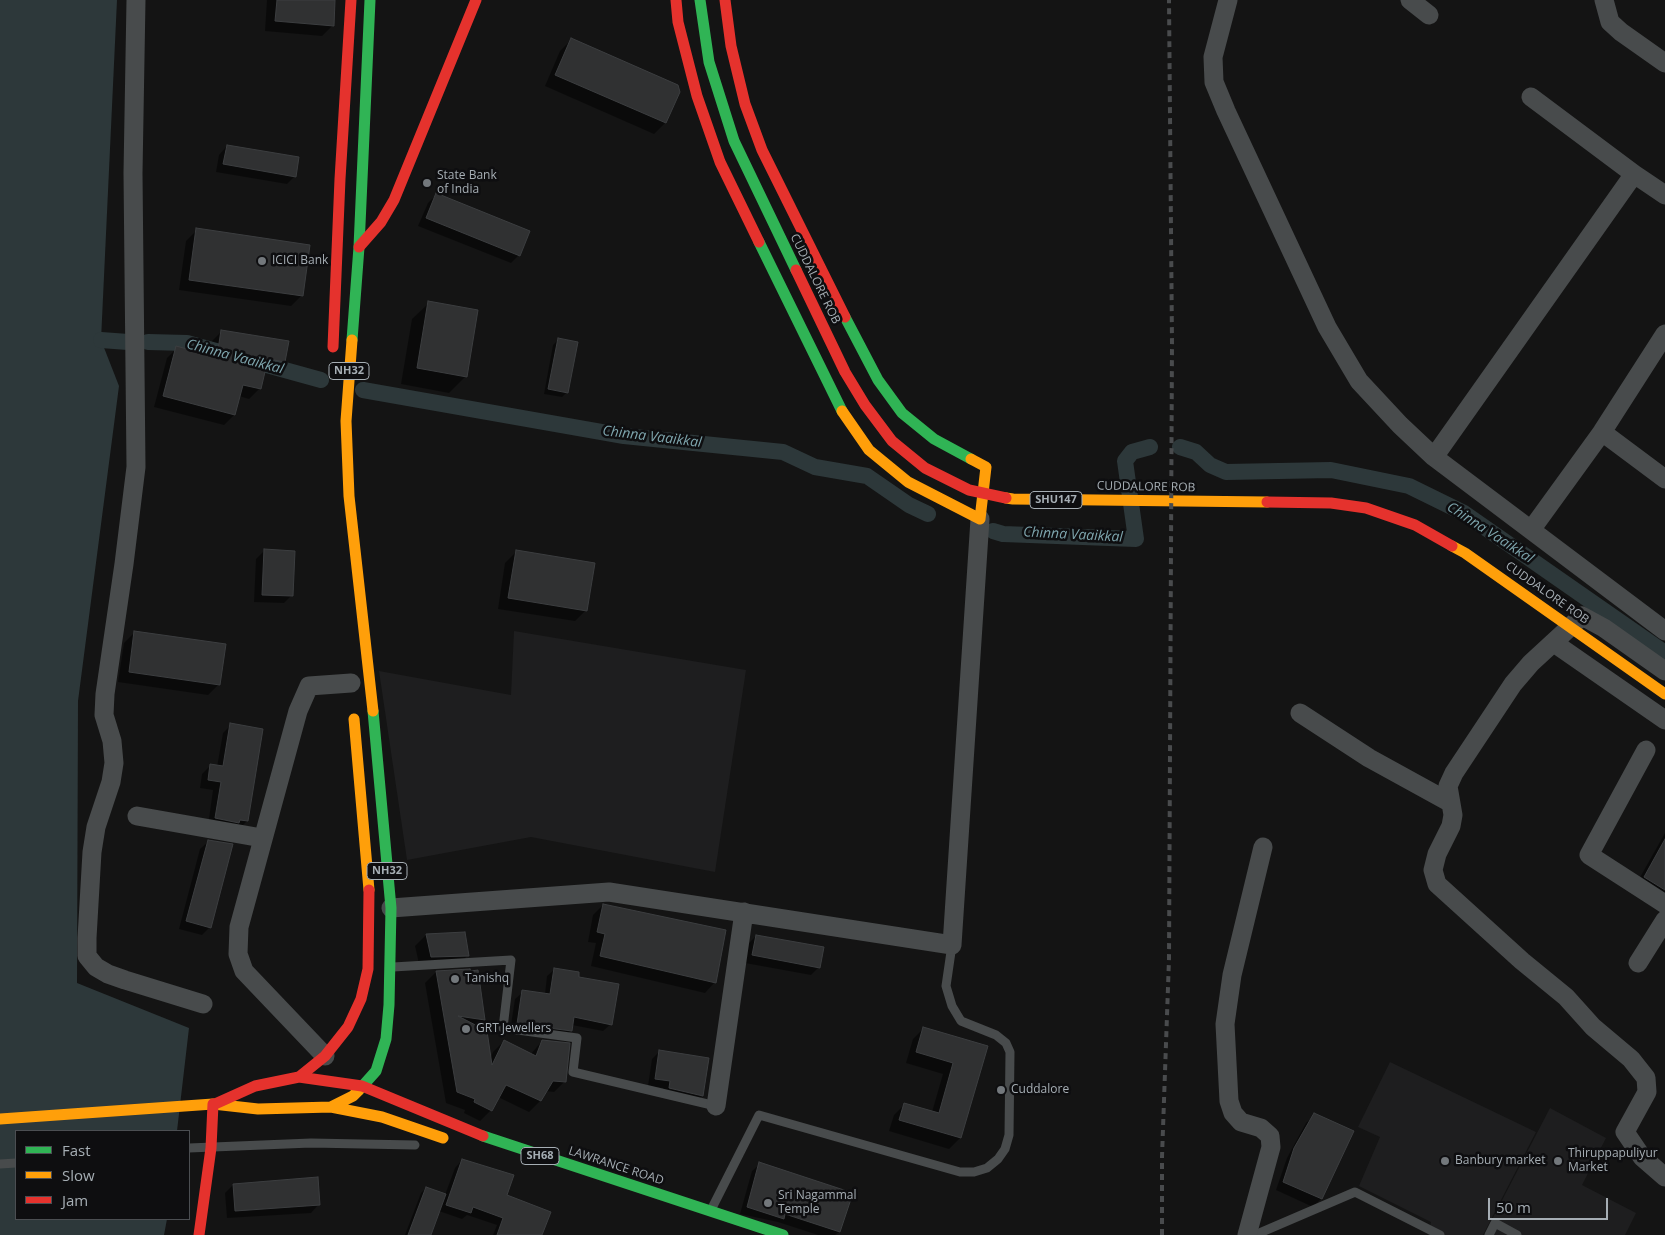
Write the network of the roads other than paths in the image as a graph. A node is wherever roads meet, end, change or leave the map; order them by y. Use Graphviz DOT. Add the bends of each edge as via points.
graph roads {
  1 [pos="136,0"];
  2 [pos="350,0"];
  3 [pos="370,0"];
  4 [pos="476,0"];
  5 [pos="676,0"];
  6 [pos="700,0"];
  7 [pos="725,0"];
  8 [pos="1228,0"];
  9 [pos="1410,0"];
  10 [pos="1604,0"];
  11 [pos="1429,15"];
  12 [pos="1665,63"];
  13 [pos="1531,97"];
  14 [pos="1634,174"];
  15 [pos="1665,196"];
  16 [pos="359,247"];
  17 [pos="1665,334"];
  18 [pos="333,359"];
  19 [pos="1602,432"];
  20 [pos="1434,457"];
  21 [pos="1665,479"];
  22 [pos="980,519"];
  23 [pos="1531,530"];
  24 [pos="1665,631"];
  25 [pos="1554,643"];
  26 [pos="1665,671"];
  27 [pos="352,688"];
  28 [pos="1665,694"];
  29 [pos="1300,713"];
  30 [pos="1665,720"];
  31 [pos="1646,750"];
  32 [pos="1449,802"];
  33 [pos="137,816"];
  34 [pos="262,838"];
  35 [pos="1263,847"];
  36 [pos="1665,904"];
  37 [pos="391,908"];
  38 [pos="744,912"];
  39 [pos="1665,920"];
  40 [pos="952,944"];
  41 [pos="1638,963"];
  42 [pos="390,967"];
  43 [pos="203,1004"];
  44 [pos="325,1056"];
  45 [pos="299,1077"];
  46 [pos="362,1086"];
  47 [pos="213,1104"];
  48 [pos="716,1106"];
  49 [pos="331,1107"];
  50 [pos="0,1119"];
  51 [pos="456,1143"];
  52 [pos="416,1145"];
  53 [pos="190,1148"];
  54 [pos="211,1148"];
  55 [pos="15,1163"];
  56 [pos="0,1164"];
  57 [pos="1665,1177"];
  58 [pos="710,1211"];
  59 [pos="199,1235"];
  60 [pos="783,1235"];
  61 [pos="1247,1235"];
  62 [pos="1254,1235"];
  63 [pos="1440,1235"];
  64 [pos="1489,1235"];
  65 [pos="1517,1235"];
  1 -- 43 [label="street" via="133,173 136,468 104,694 104,715 112,741 114,763 92,852 87,956 108,974"];
  2 -- 18 [label="main road, NH32"];
  3 -- 16 [label="main road, NH32"];
  4 -- 16 [label="main road" via="394,200 382,222"];
  5 -- 22 [label="main road" via="678,22 697,96 720,162 838,405 869,450 908,482"];
  6 -- 28 [label="main road, CUDDALORE ROB / SHU147" via="709,62 734,141 832,347 865,405 892,441 926,468 969,490 1013,499 1331,503 1366,508 1415,526 1465,553"];
  7 -- 22 [label="main road" via="745,104 762,150 878,380 902,413 934,439 986,467"];
  8 -- 20 [label="street" via="1213,68 1214,82 1226,112 1327,327 1359,381"];
  9 -- 11 [label="street"];
  10 -- 12 [label="street" via="1610,22"];
  13 -- 14 [label="street"];
  14 -- 15 [label="street"];
  14 -- 20 [label="street"];
  16 -- 37 [label="main road, NH32" via="346,421 349,496"];
  17 -- 19 [label="street"];
  19 -- 21 [label="street"];
  19 -- 23 [label="street"];
  20 -- 23 [label="street"];
  22 -- 40 [label="street"];
  23 -- 24 [label="street"];
  25 -- 26 [label="street" via="1582,616"];
  25 -- 30 [label="street"];
  25 -- 32 [label="street" via="1531,663 1494,712 1454,773 1448,786"];
  27 -- 34 [label="street" via="309,686 298,711"];
  27 -- 44 [label="main road, NH32" via="370,890 368,969 361,999 348,1027"];
  29 -- 32 [label="street" via="1369,758"];
  31 -- 36 [label="street" via="1590,855"];
  32 -- 57 [label="street" via="1453,815 1451,826 1433,870 1437,884 1566,997 1593,1027 1631,1059 1646,1078 1647,1092 1625,1132 1642,1157"];
  33 -- 34 [label="street"];
  34 -- 44 [label="street" via="239,927 238,954 244,971"];
  35 -- 61 [label="street" via="1232,975 1225,1024 1233,1113 1241,1122 1260,1128 1270,1136"];
  37 -- 38 [label="street" via="609,892"];
  37 -- 42 [label="main road, NH32"];
  38 -- 40 [label="street"];
  38 -- 48 [label="street"];
  39 -- 41 [label="street"];
  40 -- 58 [label="lane" via="946,986 952,1006 961,1021 996,1035 1006,1043 1010,1052 1009,1135 998,1160 987,1168 960,1172 759,1115"];
  42 -- 46 [label="main road, NH32" via="386,1039 376,1071"];
  42 -- 48 [label="lane" via="511,960 503,1028 577,1038 573,1072"];
  44 -- 45 [label="main road, NH32"];
  45 -- 46 [label="main road, LAWRANCE ROAD / SH68"];
  45 -- 47 [label="main road, NH32" via="255,1086"];
  46 -- 49 [label="main road, NH32" via="353,1096"];
  46 -- 58 [label="main road, LAWRANCE ROAD / SH68" via="503,1144"];
  47 -- 49 [label="main road, NH32" via="258,1109"];
  47 -- 50 [label="main road, NH32"];
  47 -- 54 [label="main road"];
  49 -- 51 [label="main road" via="382,1117"];
  52 -- 54 [label="lane" via="311,1143"];
  53 -- 54 [label="lane"];
  54 -- 59 [label="main road"];
  55 -- 56 [label="lane"];
  58 -- 60 [label="main road, LAWRANCE ROAD / SH68"];
  62 -- 63 [label="lane" via="1355,1192"];
  64 -- 65 [label="lane" via="1495,1224"];
}
